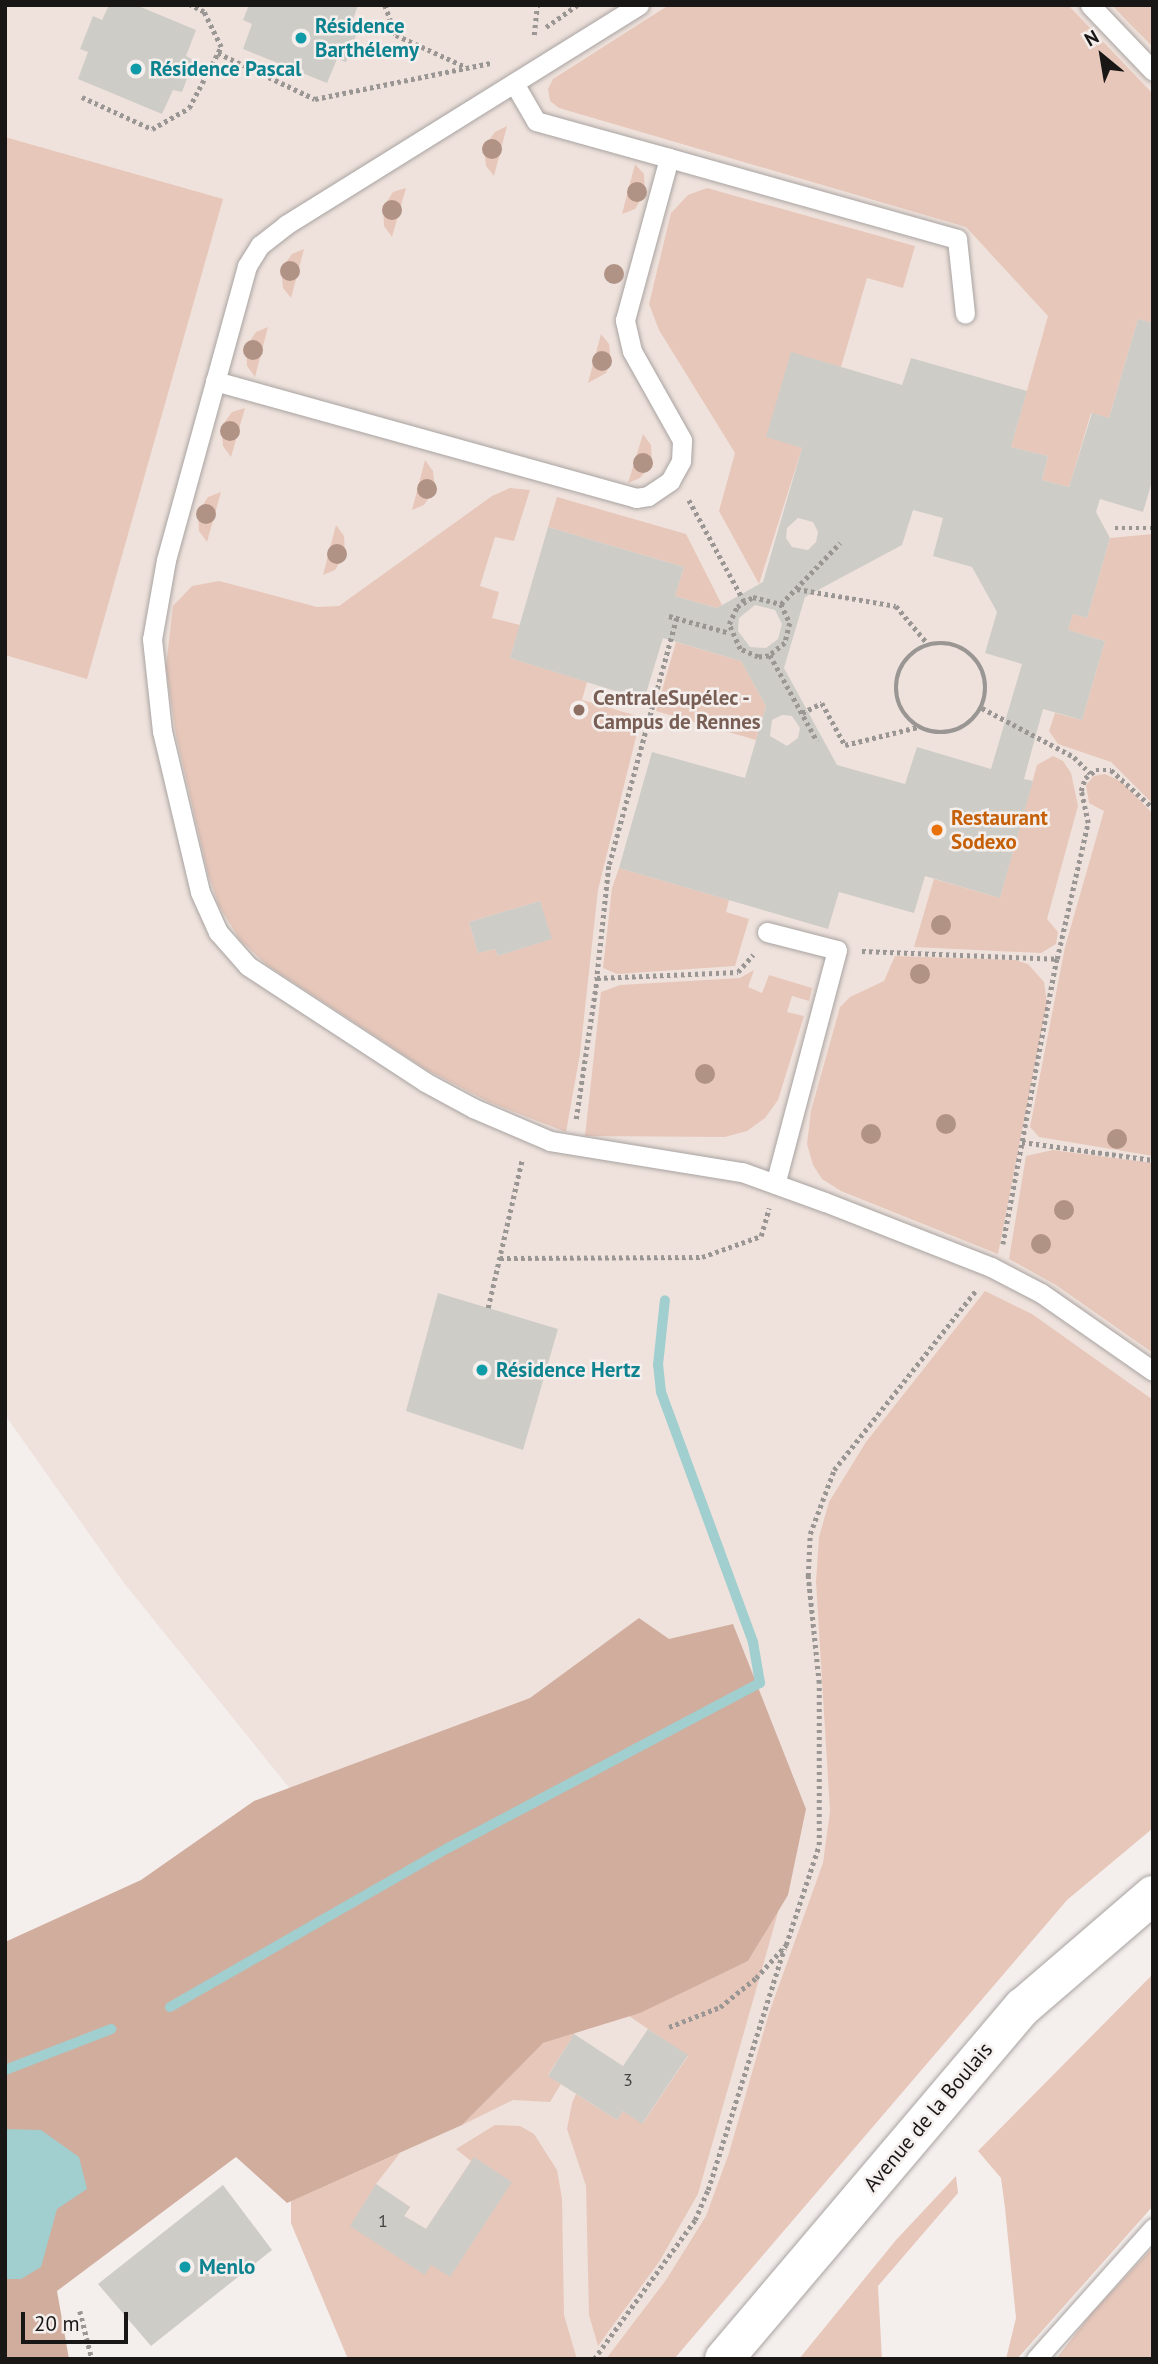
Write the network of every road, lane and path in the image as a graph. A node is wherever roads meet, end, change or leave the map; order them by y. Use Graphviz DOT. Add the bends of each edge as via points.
graph roads {
  1 [pos="190,5"];
  2 [pos="385,5"];
  3 [pos="537,5"];
  4 [pos="639,5"];
  5 [pos="1090,5"];
  6 [pos="534,35"];
  7 [pos="218,53"];
  8 [pos="466,67"];
  9 [pos="1153,71"];
  10 [pos="511,85"];
  11 [pos="82,97"];
  12 [pos="669,158"];
  13 [pos="965,314"];
  14 [pos="215,381"];
  15 [pos="674,474"];
  16 [pos="1115,528"];
  17 [pos="1153,528"];
  18 [pos="840,543"];
  19 [pos="796,589"];
  20 [pos="744,601"];
  21 [pos="781,604"];
  22 [pos="669,616"];
  23 [pos="677,618"];
  24 [pos="730,633"];
  25 [pos="928,645"];
  26 [pos="770,655"];
  27 [pos="982,708"];
  28 [pos="802,713"];
  29 [pos="918,727"];
  30 [pos="817,741"];
  31 [pos="1090,773"];
  32 [pos="1153,808"];
  33 [pos="767,932"];
  34 [pos="837,950"];
  35 [pos="1057,959"];
  36 [pos="597,978"];
  37 [pos="1022,1142"];
  38 [pos="572,1145"];
  39 [pos="524,1153"];
  40 [pos="1153,1160"];
  41 [pos="775,1184"];
  42 [pos="500,1258"];
  43 [pos="991,1267"];
  44 [pos="488,1308"];
  45 [pos="1153,1371"];
  46 [pos="1153,1895"];
  47 [pos="786,1945"];
  48 [pos="669,2027"];
  49 [pos="1153,2228"];
  50 [pos="80,2311"];
  51 [pos="92,2359"];
  52 [pos="594,2359"];
  53 [pos="724,2359"];
  54 [pos="1036,2359"];
  1 -- 7 [label="path" via="204,12 221,47"];
  2 -- 8 [label="path" via="396,36"];
  3 -- 6 [label="path"];
  4 -- 10 [label="lane"];
  5 -- 9 [label="lane"];
  7 -- 8 [label="path" via="315,99"];
  7 -- 11 [label="path" via="190,108 152,130"];
  8 -- 10 [label="path" via="495,61"];
  10 -- 12 [label="lane" via="536,121"];
  10 -- 14 [label="lane" via="260,245 247,266"];
  12 -- 13 [label="lane" via="957,239"];
  12 -- 15 [label="lane" via="625,320 635,357 678,427 682,453"];
  14 -- 15 [label="lane" via="636,498 659,490"];
  14 -- 38 [label="lane" via="166,560 152,639 162,731 192,866 207,911 229,947 248,966 425,1082 536,1137"];
  15 -- 20 [label="path"];
  16 -- 17 [label="path"];
  18 -- 19 [label="path"];
  19 -- 21 [label="path"];
  19 -- 25 [label="path" via="897,606"];
  20 -- 21 [label="path" via="763,597"];
  20 -- 24 [label="path" via="732,615"];
  21 -- 26 [label="path" via="790,623 789,633 785,643"];
  22 -- 23 [label="path"];
  23 -- 24 [label="path"];
  23 -- 36 [label="path" via="609,866"];
  24 -- 26 [label="path" via="748,654"];
  25 -- 27 [label="path" via="943,642 972,654 986,679"];
  25 -- 29 [label="path" via="903,663 897,677 899,706"];
  26 -- 28 [label="path"];
  27 -- 29 [label="path" via="961,729 932,732"];
  27 -- 31 [label="path" via="1074,757"];
  28 -- 29 [label="path" via="822,703 845,745"];
  28 -- 30 [label="path"];
  31 -- 32 [label="path" via="1111,770"];
  31 -- 35 [label="path" via="1081,791 1088,823"];
  33 -- 34 [label="lane"];
  33 -- 36 [label="path" via="738,972"];
  34 -- 35 [label="path"];
  34 -- 41 [label="lane"];
  35 -- 37 [label="path"];
  36 -- 38 [label="path"];
  37 -- 40 [label="path"];
  37 -- 43 [label="path" via="1002,1249"];
  38 -- 41 [label="lane" via="742,1172"];
  39 -- 42 [label="path"];
  41 -- 42 [label="path" via="761,1236 702,1257"];
  41 -- 43 [label="lane"];
  42 -- 44 [label="path"];
  43 -- 45 [label="lane" via="1069,1311"];
  43 -- 47 [label="path" via="834,1470 810,1534 808,1576 818,1684 819,1845"];
  46 -- 53 [label="street, Avenue de la Boulais" via="1023,2007"];
  47 -- 48 [label="path" via="756,1978 720,2007"];
  47 -- 52 [label="path" via="695,2220"];
  49 -- 54 [label="lane"];
  50 -- 51 [label="path"];
}
